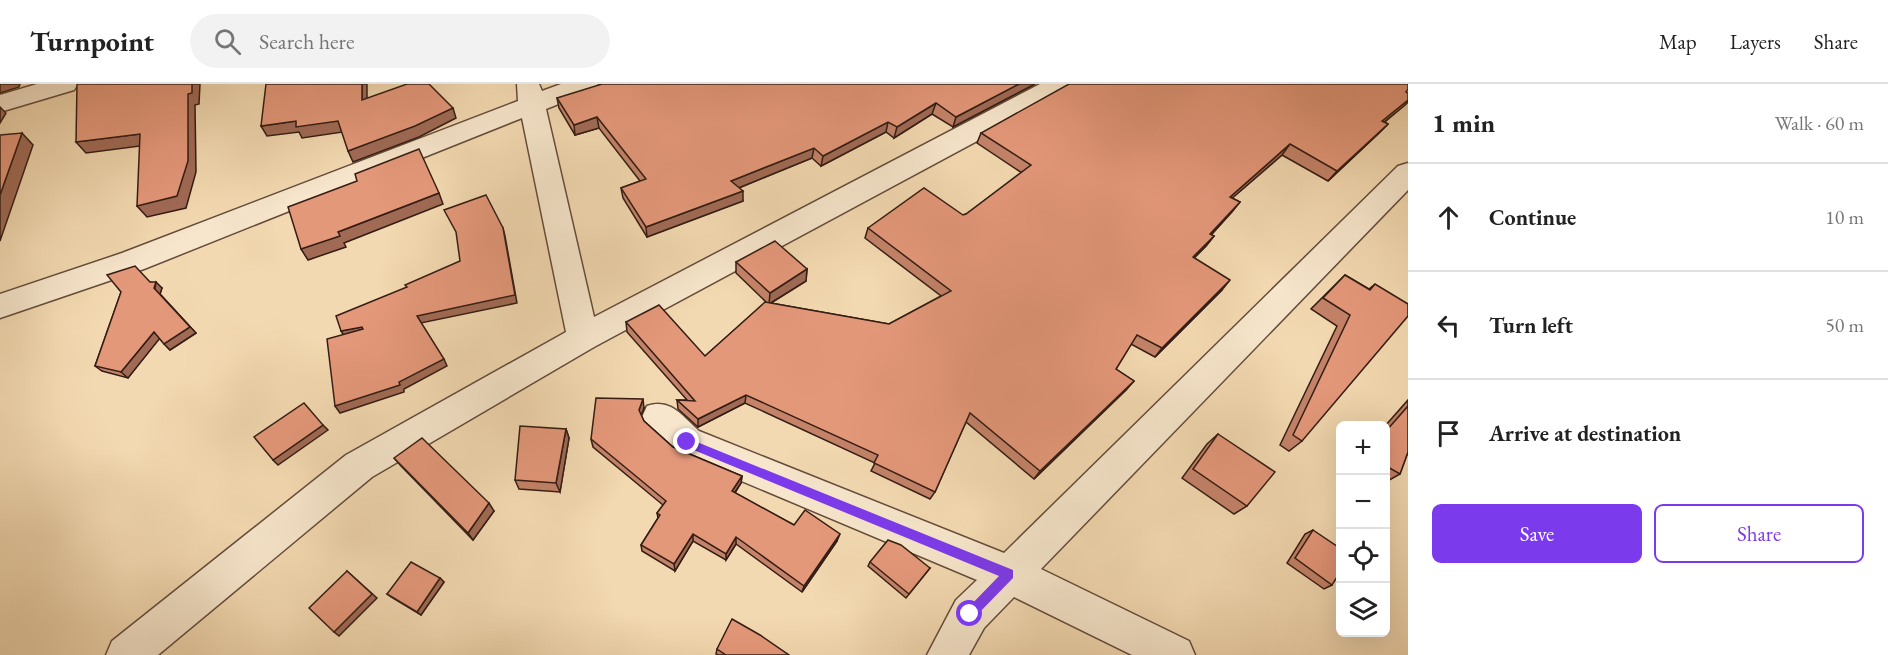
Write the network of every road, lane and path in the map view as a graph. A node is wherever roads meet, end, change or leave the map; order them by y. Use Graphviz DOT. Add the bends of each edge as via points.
graph roads {
  1 [pos="65,84"];
  2 [pos="585,84"];
  3 [pos="1059,84"];
  4 [pos="530,95"];
  5 [pos="0,104"];
  6 [pos="1408,173"];
  7 [pos="0,306"];
  8 [pos="584,338"];
  9 [pos="659,417"];
  10 [pos="1009,574"];
  11 [pos="126,655"];
  12 [pos="947,655"];
  13 [pos="1175,655"];
  1 -- 5 [label="street"];
  2 -- 4 [label="street"];
  3 -- 8 [label="street"];
  4 -- 7 [label="street" via="133,261"];
  4 -- 8 [label="street"];
  6 -- 10 [label="street"];
  8 -- 11 [label="street" via="359,466"];
  9 -- 10 [label="street" via="687,442"];
  10 -- 12 [label="street" via="970,614"];
  10 -- 13 [label="street"];
}
